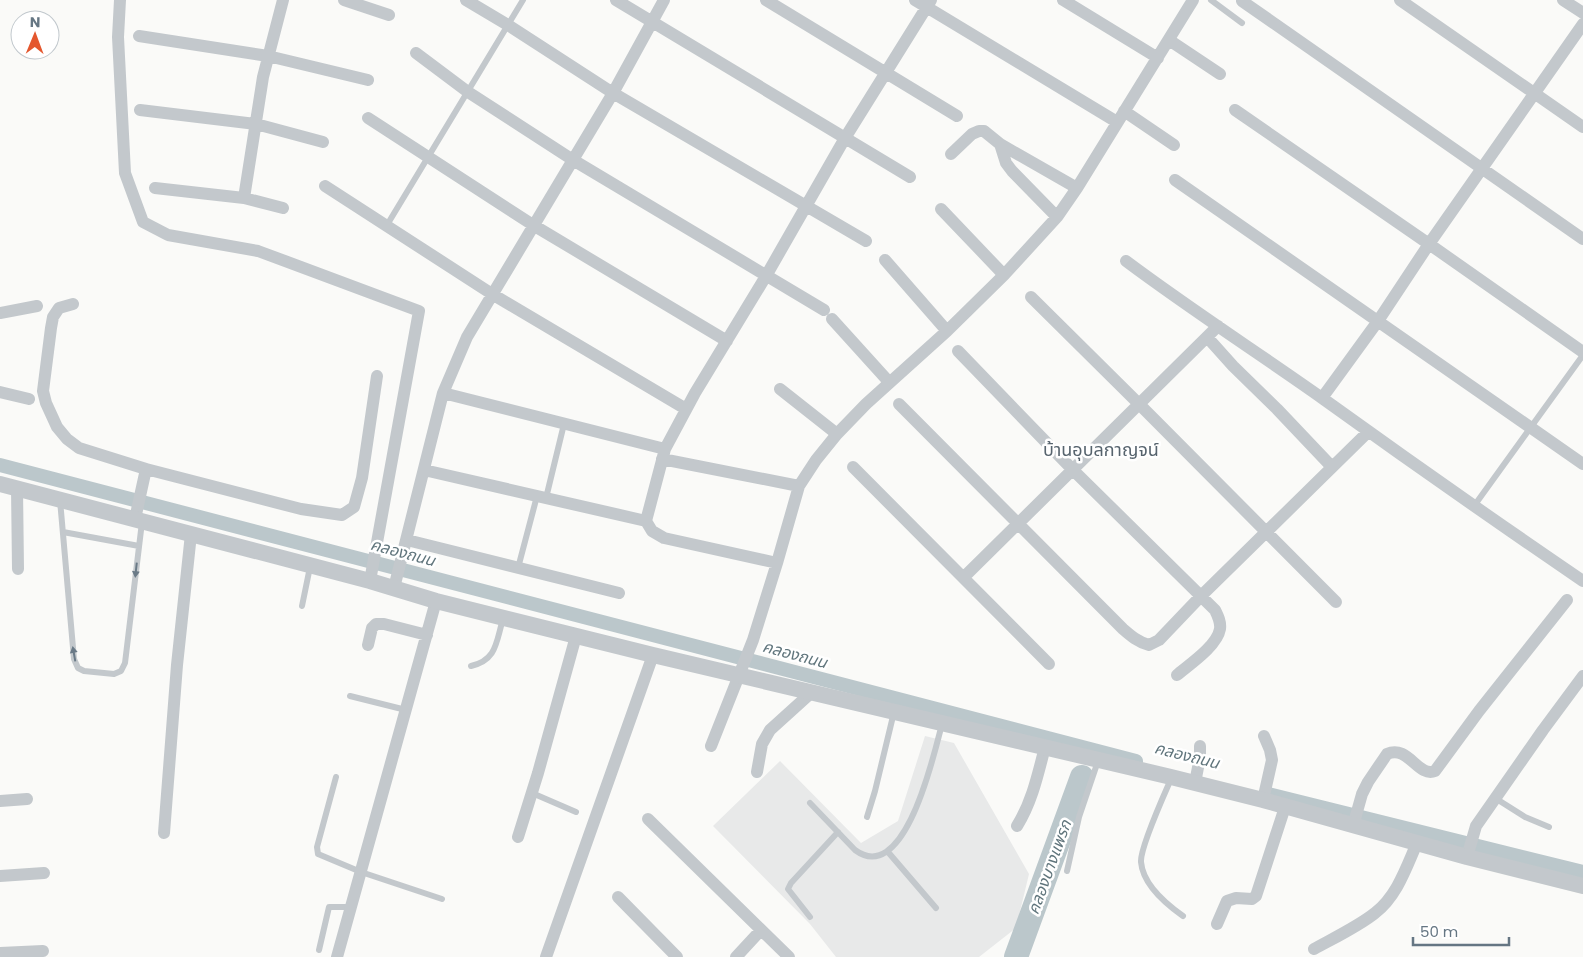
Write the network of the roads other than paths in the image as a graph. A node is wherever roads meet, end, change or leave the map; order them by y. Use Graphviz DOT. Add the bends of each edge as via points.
graph roads {
  1 [pos="120,0"];
  2 [pos="283,0"];
  3 [pos="344,0"];
  4 [pos="466,0"];
  5 [pos="523,0"];
  6 [pos="616,0"];
  7 [pos="664,0"];
  8 [pos="766,0"];
  9 [pos="915,0"];
  10 [pos="1063,0"];
  11 [pos="1193,0"];
  12 [pos="1211,0"];
  13 [pos="1400,0"];
  14 [pos="1563,0"];
  15 [pos="1242,1"];
  16 [pos="929,4"];
  17 [pos="1583,13"];
  18 [pos="390,15"];
  19 [pos="651,21"];
  20 [pos="1242,23"];
  21 [pos="1583,24"];
  22 [pos="508,25"];
  23 [pos="139,36"];
  24 [pos="1169,40"];
  25 [pos="416,53"];
  26 [pos="268,56"];
  27 [pos="1158,58"];
  28 [pos="884,73"];
  29 [pos="1220,74"];
  30 [pos="368,80"];
  31 [pos="468,92"];
  32 [pos="613,93"];
  33 [pos="1535,94"];
  34 [pos="140,110"];
  35 [pos="1124,110"];
  36 [pos="1235,110"];
  37 [pos="957,116"];
  38 [pos="368,118"];
  39 [pos="1117,122"];
  40 [pos="256,124"];
  41 [pos="1583,127"];
  42 [pos="845,138"];
  43 [pos="323,142"];
  44 [pos="1000,144"];
  45 [pos="1174,144"];
  46 [pos="951,154"];
  47 [pos="428,157"];
  48 [pos="573,160"];
  49 [pos="1482,169"];
  50 [pos="910,178"];
  51 [pos="1175,180"];
  52 [pos="325,186"];
  53 [pos="155,188"];
  54 [pos="1077,188"];
  55 [pos="244,198"];
  56 [pos="806,205"];
  57 [pos="283,208"];
  58 [pos="941,209"];
  59 [pos="1057,217"];
  60 [pos="387,225"];
  61 [pos="534,225"];
  62 [pos="1583,239"];
  63 [pos="866,241"];
  64 [pos="1429,244"];
  65 [pos="886,260"];
  66 [pos="1126,261"];
  67 [pos="1004,275"];
  68 [pos="766,276"];
  69 [pos="492,294"];
  70 [pos="1031,297"];
  71 [pos="73,304"];
  72 [pos="37,306"];
  73 [pos="0,313"];
  74 [pos="1378,321"];
  75 [pos="1218,326"];
  76 [pos="947,331"];
  77 [pos="1207,337"];
  78 [pos="727,341"];
  79 [pos="958,351"];
  80 [pos="1583,354"];
  81 [pos="377,376"];
  82 [pos="889,382"];
  83 [pos="780,389"];
  84 [pos="0,392"];
  85 [pos="443,393"];
  86 [pos="1322,398"];
  87 [pos="29,399"];
  88 [pos="1138,403"];
  89 [pos="899,404"];
  90 [pos="686,409"];
  91 [pos="564,424"];
  92 [pos="1530,428"];
  93 [pos="1368,432"];
  94 [pos="836,434"];
  95 [pos="663,454"];
  96 [pos="1583,464"];
  97 [pos="853,467"];
  98 [pos="1332,467"];
  99 [pos="424,470"];
  100 [pos="1073,470"];
  101 [pos="145,473"];
  102 [pos="0,484"];
  103 [pos="798,486"];
  104 [pos="17,488"];
  105 [pos="541,497"];
  106 [pos="60,500"];
  107 [pos="1474,507"];
  108 [pos="138,516"];
  109 [pos="646,521"];
  110 [pos="1018,523"];
  111 [pos="63,532"];
  112 [pos="1266,532"];
  113 [pos="191,534"];
  114 [pos="406,543"];
  115 [pos="139,546"];
  116 [pos="777,563"];
  117 [pos="310,566"];
  118 [pos="518,568"];
  119 [pos="18,569"];
  120 [pos="964,577"];
  121 [pos="370,581"];
  122 [pos="1583,581"];
  123 [pos="396,584"];
  124 [pos="619,593"];
  125 [pos="1201,596"];
  126 [pos="1567,600"];
  127 [pos="436,601"];
  128 [pos="1336,602"];
  129 [pos="302,606"];
  130 [pos="504,618"];
  131 [pos="427,635"];
  132 [pos="576,636"];
  133 [pos="368,646"];
  134 [pos="653,655"];
  135 [pos="1049,664"];
  136 [pos="471,666"];
  137 [pos="742,670"];
  138 [pos="1177,675"];
  139 [pos="1583,676"];
  140 [pos="812,692"];
  141 [pos="350,696"];
  142 [pos="406,710"];
  143 [pos="894,711"];
  144 [pos="942,723"];
  145 [pos="1264,736"];
  146 [pos="711,746"];
  147 [pos="1046,747"];
  148 [pos="1200,751"];
  149 [pos="1098,760"];
  150 [pos="758,772"];
  151 [pos="336,777"];
  152 [pos="1171,777"];
  153 [pos="1195,780"];
  154 [pos="532,793"];
  155 [pos="1263,797"];
  156 [pos="1494,798"];
  157 [pos="27,799"];
  158 [pos="0,801"];
  159 [pos="810,804"];
  160 [pos="1286,807"];
  161 [pos="576,812"];
  162 [pos="866,817"];
  163 [pos="648,819"];
  164 [pos="1354,822"];
  165 [pos="1017,826"];
  166 [pos="1549,827"];
  167 [pos="838,832"];
  168 [pos="164,833"];
  169 [pos="518,837"];
  170 [pos="1417,843"];
  171 [pos="888,852"];
  172 [pos="1468,852"];
  173 [pos="1068,871"];
  174 [pos="361,872"];
  175 [pos="44,873"];
  176 [pos="0,876"];
  177 [pos="1583,886"];
  178 [pos="618,897"];
  179 [pos="442,899"];
  180 [pos="351,908"];
  181 [pos="936,908"];
  182 [pos="1183,916"];
  183 [pos="810,917"];
  184 [pos="1217,924"];
  185 [pos="761,930"];
  186 [pos="1314,949"];
  187 [pos="319,950"];
  188 [pos="44,951"];
  189 [pos="0,953"];
  190 [pos="549,956"];
  191 [pos="337,957"];
  192 [pos="677,957"];
  193 [pos="736,957"];
  194 [pos="789,957"];
  1 -- 121 [label="street" via="118,37 125,173 143,222 168,235 258,251 419,311"];
  2 -- 26 [label="street"];
  3 -- 18 [label="street"];
  4 -- 22 [label="street"];
  5 -- 22 [label="lane"];
  6 -- 19 [label="street"];
  7 -- 19 [label="street"];
  8 -- 28 [label="street"];
  9 -- 16 [label="street"];
  10 -- 27 [label="street"];
  11 -- 24 [label="street"];
  12 -- 20 [label="lane"];
  13 -- 33 [label="street"];
  14 -- 17 [label="street"];
  15 -- 49 [label="street"];
  16 -- 28 [label="street"];
  16 -- 39 [label="street"];
  19 -- 32 [label="street"];
  19 -- 42 [label="street"];
  21 -- 33 [label="street"];
  22 -- 31 [label="lane"];
  22 -- 32 [label="street"];
  23 -- 26 [label="street"];
  24 -- 27 [label="street"];
  24 -- 29 [label="street"];
  25 -- 31 [label="street"];
  26 -- 30 [label="street"];
  26 -- 40 [label="street"];
  27 -- 35 [label="street"];
  28 -- 37 [label="street"];
  28 -- 42 [label="street"];
  31 -- 47 [label="lane"];
  31 -- 48 [label="street"];
  32 -- 48 [label="street"];
  32 -- 56 [label="street"];
  33 -- 41 [label="street"];
  33 -- 49 [label="street"];
  34 -- 40 [label="street"];
  35 -- 39 [label="street"];
  35 -- 45 [label="street"];
  36 -- 64 [label="street"];
  38 -- 47 [label="street"];
  39 -- 54 [label="street"];
  40 -- 43 [label="street"];
  40 -- 55 [label="street"];
  42 -- 50 [label="street"];
  42 -- 56 [label="street"];
  44 -- 46 [label="street" via="984,131 979,131"];
  44 -- 54 [label="street"];
  44 -- 59 [label="street" via="1012,171"];
  47 -- 60 [label="lane"];
  47 -- 61 [label="street"];
  48 -- 61 [label="street"];
  48 -- 68 [label="street"];
  49 -- 62 [label="street"];
  49 -- 64 [label="street"];
  51 -- 74 [label="street"];
  52 -- 60 [label="street"];
  53 -- 55 [label="street"];
  54 -- 59 [label="street"];
  55 -- 57 [label="street"];
  56 -- 63 [label="street"];
  56 -- 68 [label="street"];
  58 -- 67 [label="street"];
  59 -- 67 [label="street"];
  60 -- 69 [label="street"];
  61 -- 69 [label="street"];
  61 -- 78 [label="street"];
  64 -- 74 [label="street"];
  64 -- 80 [label="street"];
  65 -- 76 [label="street"];
  66 -- 75 [label="street"];
  67 -- 76 [label="street"];
  68 -- 78 [label="street"];
  68 -- 82 [label="street" via="828,315"];
  69 -- 85 [label="street" via="467,337"];
  69 -- 90 [label="street"];
  70 -- 88 [label="street"];
  71 -- 101 [label="street" via="59,308 53,317 43,391 46,403 60,430 79,448"];
  72 -- 73 [label="street"];
  74 -- 86 [label="street"];
  74 -- 92 [label="street"];
  75 -- 77 [label="street"];
  75 -- 86 [label="street"];
  76 -- 82 [label="street"];
  77 -- 88 [label="street"];
  77 -- 98 [label="street"];
  78 -- 90 [label="street"];
  79 -- 100 [label="street"];
  80 -- 92 [label="lane"];
  81 -- 101 [label="street" via="362,478 354,507 342,516"];
  82 -- 94 [label="street"];
  83 -- 94 [label="street"];
  84 -- 87 [label="street"];
  85 -- 91 [label="street"];
  85 -- 99 [label="street"];
  86 -- 93 [label="street"];
  88 -- 100 [label="street"];
  88 -- 112 [label="street"];
  89 -- 110 [label="street"];
  90 -- 95 [label="street"];
  91 -- 95 [label="street"];
  91 -- 105 [label="lane"];
  92 -- 96 [label="street"];
  92 -- 107 [label="lane"];
  93 -- 98 [label="street"];
  93 -- 107 [label="street"];
  94 -- 103 [label="street"];
  95 -- 103 [label="street"];
  95 -- 109 [label="street"];
  97 -- 120 [label="street"];
  98 -- 112 [label="street"];
  99 -- 105 [label="street"];
  99 -- 114 [label="street"];
  100 -- 110 [label="street"];
  100 -- 125 [label="street"];
  101 -- 108 [label="street"];
  102 -- 104 [label="street"];
  103 -- 116 [label="street"];
  104 -- 106 [label="street"];
  104 -- 119 [label="street"];
  105 -- 109 [label="street"];
  105 -- 118 [label="lane"];
  106 -- 108 [label="street"];
  106 -- 111 [label="lane"];
  107 -- 122 [label="street"];
  108 -- 113 [label="street"];
  108 -- 115 [label="lane"];
  109 -- 116 [label="street" via="664,538"];
  110 -- 120 [label="street"];
  110 -- 125 [label="street" via="1123,629 1142,643 1148,645 1159,640"];
  111 -- 115 [label="lane"];
  115 -- 111 [label="lane, one-way" via="126,663 121,672 114,674 84,672 74,659"];
  112 -- 125 [label="street"];
  112 -- 128 [label="street"];
  113 -- 117 [label="street"];
  113 -- 168 [label="street"];
  114 -- 118 [label="street"];
  114 -- 123 [label="street"];
  116 -- 137 [label="street"];
  117 -- 121 [label="street"];
  117 -- 129 [label="lane"];
  118 -- 124 [label="street"];
  120 -- 135 [label="street"];
  121 -- 123 [label="street"];
  123 -- 127 [label="street"];
  125 -- 138 [label="street" via="1215,610 1221,628 1207,650"];
  126 -- 164 [label="street" via="1434,771 1428,773 1403,754 1387,754 1362,794"];
  127 -- 130 [label="street"];
  127 -- 131 [label="street"];
  130 -- 132 [label="street"];
  130 -- 136 [label="lane" via="493,652 482,664"];
  131 -- 133 [label="street" via="376,624"];
  131 -- 142 [label="street"];
  132 -- 134 [label="street"];
  132 -- 154 [label="street"];
  134 -- 137 [label="street"];
  134 -- 190 [label="street"];
  137 -- 140 [label="street"];
  137 -- 146 [label="street"];
  139 -- 156 [label="street"];
  140 -- 143 [label="street"];
  140 -- 150 [label="street" via="770,730 762,744"];
  141 -- 142 [label="lane"];
  142 -- 174 [label="street"];
  143 -- 144 [label="street"];
  143 -- 162 [label="lane"];
  144 -- 147 [label="street"];
  144 -- 171 [label="lane" via="928,778 897,843"];
  145 -- 155 [label="street" via="1272,760"];
  147 -- 149 [label="street"];
  147 -- 165 [label="street" via="1034,790"];
  148 -- 153 [label="street"];
  149 -- 152 [label="street"];
  149 -- 173 [label="lane" via="1079,817"];
  151 -- 174 [label="lane" via="317,847 318,854"];
  152 -- 153 [label="street"];
  152 -- 182 [label="lane" via="1141,860 1142,870 1158,895"];
  153 -- 155 [label="street"];
  154 -- 161 [label="lane"];
  154 -- 169 [label="street"];
  155 -- 160 [label="street"];
  156 -- 166 [label="lane"];
  156 -- 172 [label="street" via="1476,826"];
  157 -- 158 [label="street"];
  159 -- 167 [label="lane"];
  160 -- 164 [label="street"];
  160 -- 184 [label="street" via="1256,896 1227,902"];
  163 -- 185 [label="street"];
  164 -- 170 [label="street"];
  167 -- 171 [label="lane" via="861,854 877,857"];
  167 -- 183 [label="lane" via="788,889"];
  170 -- 172 [label="street"];
  170 -- 186 [label="street" via="1401,881 1382,907"];
  171 -- 181 [label="lane"];
  172 -- 177 [label="street"];
  174 -- 179 [label="lane"];
  174 -- 180 [label="street"];
  175 -- 176 [label="street"];
  178 -- 192 [label="street"];
  180 -- 187 [label="lane" via="329,907"];
  180 -- 191 [label="street"];
  185 -- 193 [label="street"];
  185 -- 194 [label="street"];
  188 -- 189 [label="street"];
}
